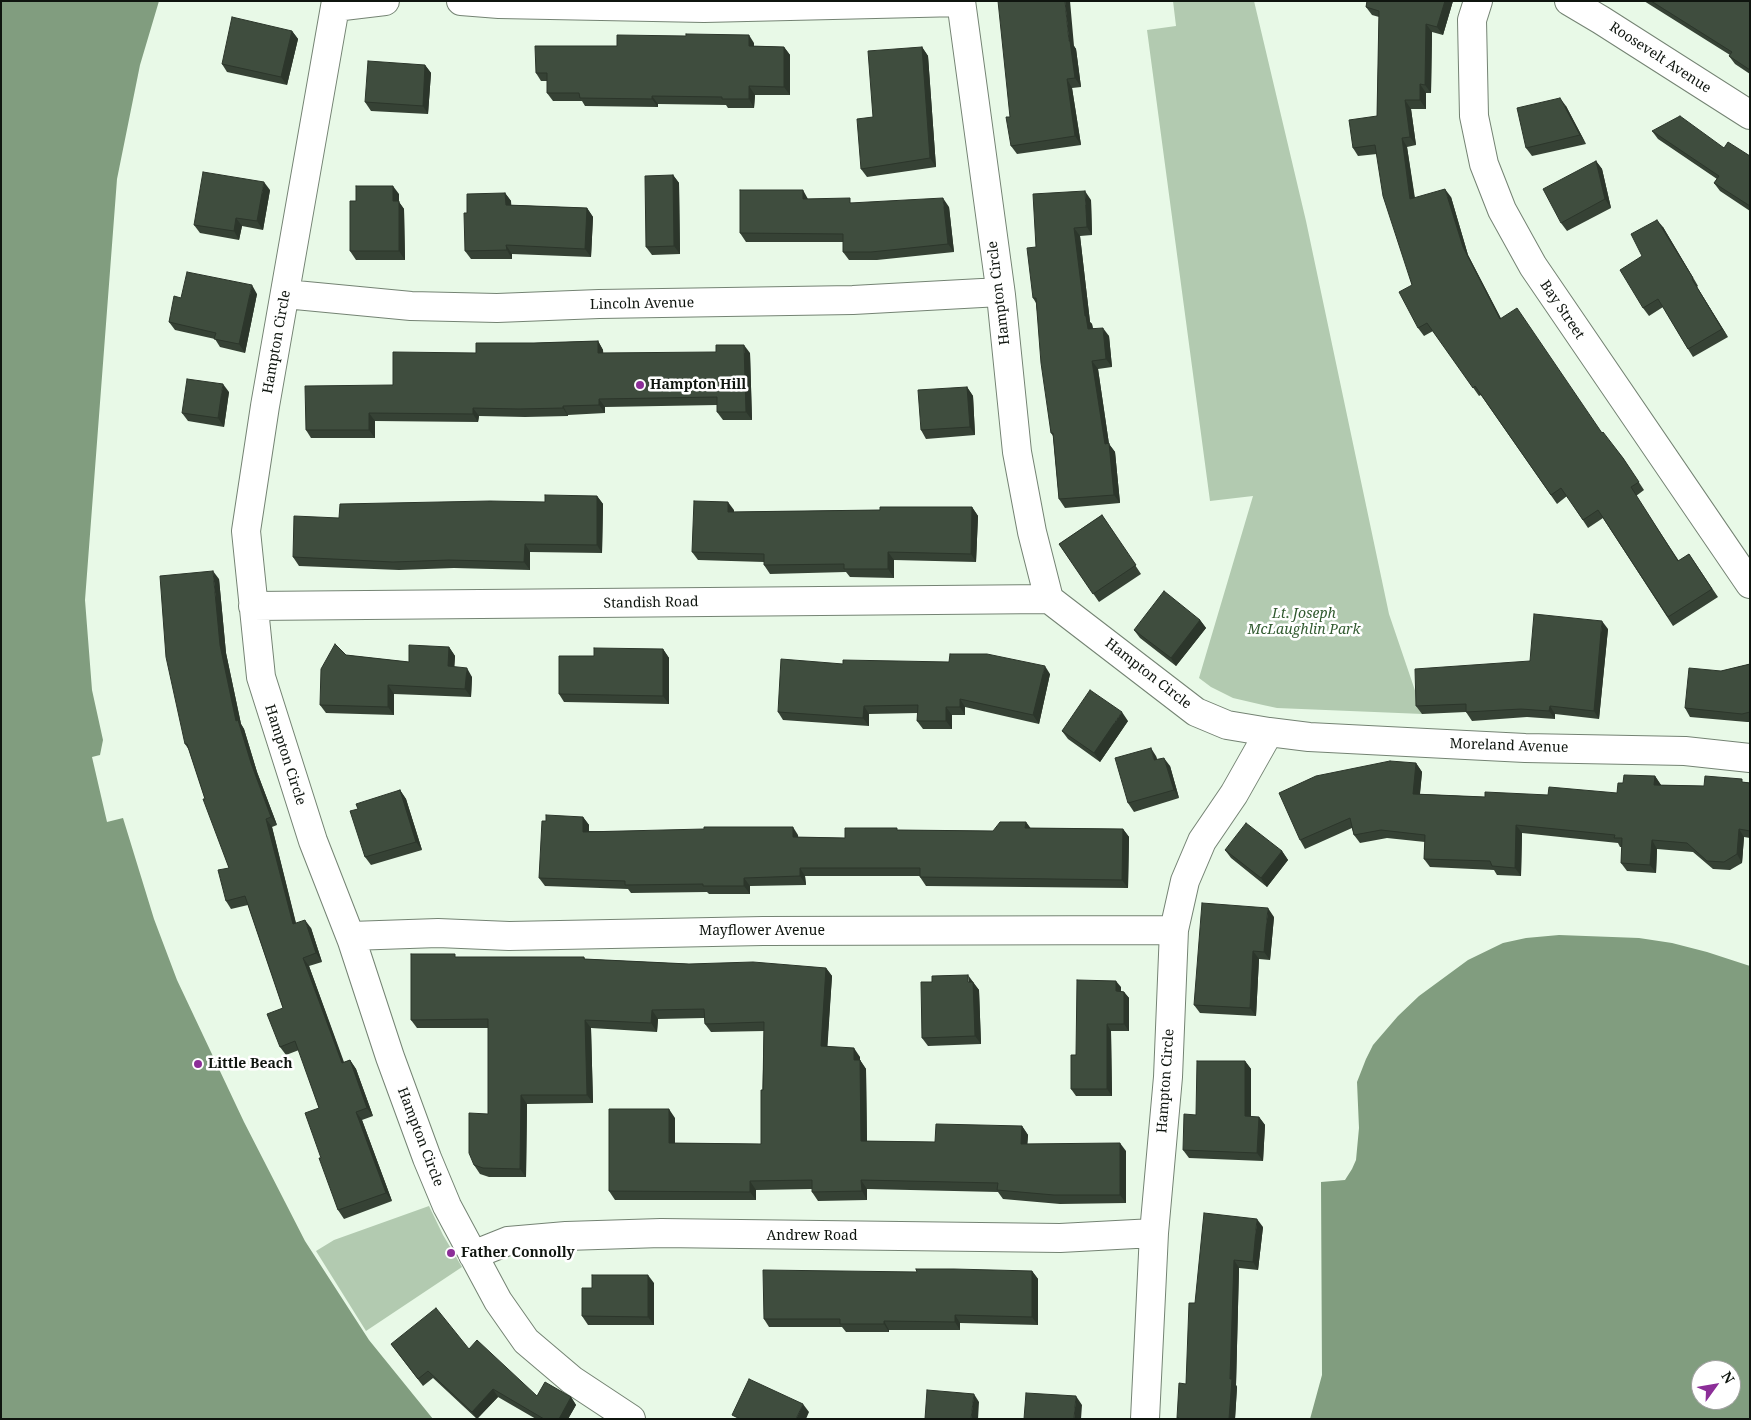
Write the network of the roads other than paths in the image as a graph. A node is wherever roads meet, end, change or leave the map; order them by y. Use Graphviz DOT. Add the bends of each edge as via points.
graph roads {
  1 [pos="385,1"];
  2 [pos="461,1"];
  3 [pos="1478,1"];
  4 [pos="1569,1"];
  5 [pos="961,2"];
  6 [pos="335,4"];
  7 [pos="1750,115"];
  8 [pos="1000,292"];
  9 [pos="285,294"];
  10 [pos="1750,584"];
  11 [pos="1050,599"];
  12 [pos="254,606"];
  13 [pos="1269,732"];
  14 [pos="1750,758"];
  15 [pos="1174,930"];
  16 [pos="350,936"];
  17 [pos="1154,1233"];
  18 [pos="473,1254"];
  19 [pos="631,1419"];
  20 [pos="1145,1419"];
  1 -- 6 [label="street"];
  2 -- 5 [label="street" via="704,8"];
  3 -- 10 [label="street, Bay Street" via="1472,20 1474,116 1484,164 1502,210 1532,266"];
  4 -- 7 [label="street, Roosevelt Avenue"];
  5 -- 8 [label="street, Hampton Circle"];
  6 -- 9 [label="street, Hampton Circle"];
  8 -- 9 [label="street, Lincoln Avenue" via="853,300 497,308 411,306"];
  8 -- 11 [label="street, Hampton Circle" via="1017,452 1032,532"];
  9 -- 12 [label="street, Hampton Circle" via="246,530"];
  11 -- 12 [label="street, Standish Road"];
  11 -- 13 [label="street, Hampton Circle" via="1196,712 1227,725"];
  12 -- 16 [label="street, Hampton Circle" via="261,677 313,841"];
  13 -- 14 [label="street, Moreland Avenue" via="1525,748 1685,751"];
  13 -- 15 [label="street, Hampton Circle" via="1234,794 1202,841 1185,881"];
  15 -- 16 [label="street, Mayflower Avenue"];
  15 -- 17 [label="street, Hampton Circle" via="1168,1077"];
  16 -- 18 [label="street, Hampton Circle" via="427,1158"];
  17 -- 18 [label="street, Andrew Road" via="1060,1238 566,1236 508,1241"];
  17 -- 20 [label="street, Hampton Circle"];
  18 -- 19 [label="street, Hampton Circle" via="498,1301 526,1341 572,1380"];
}
